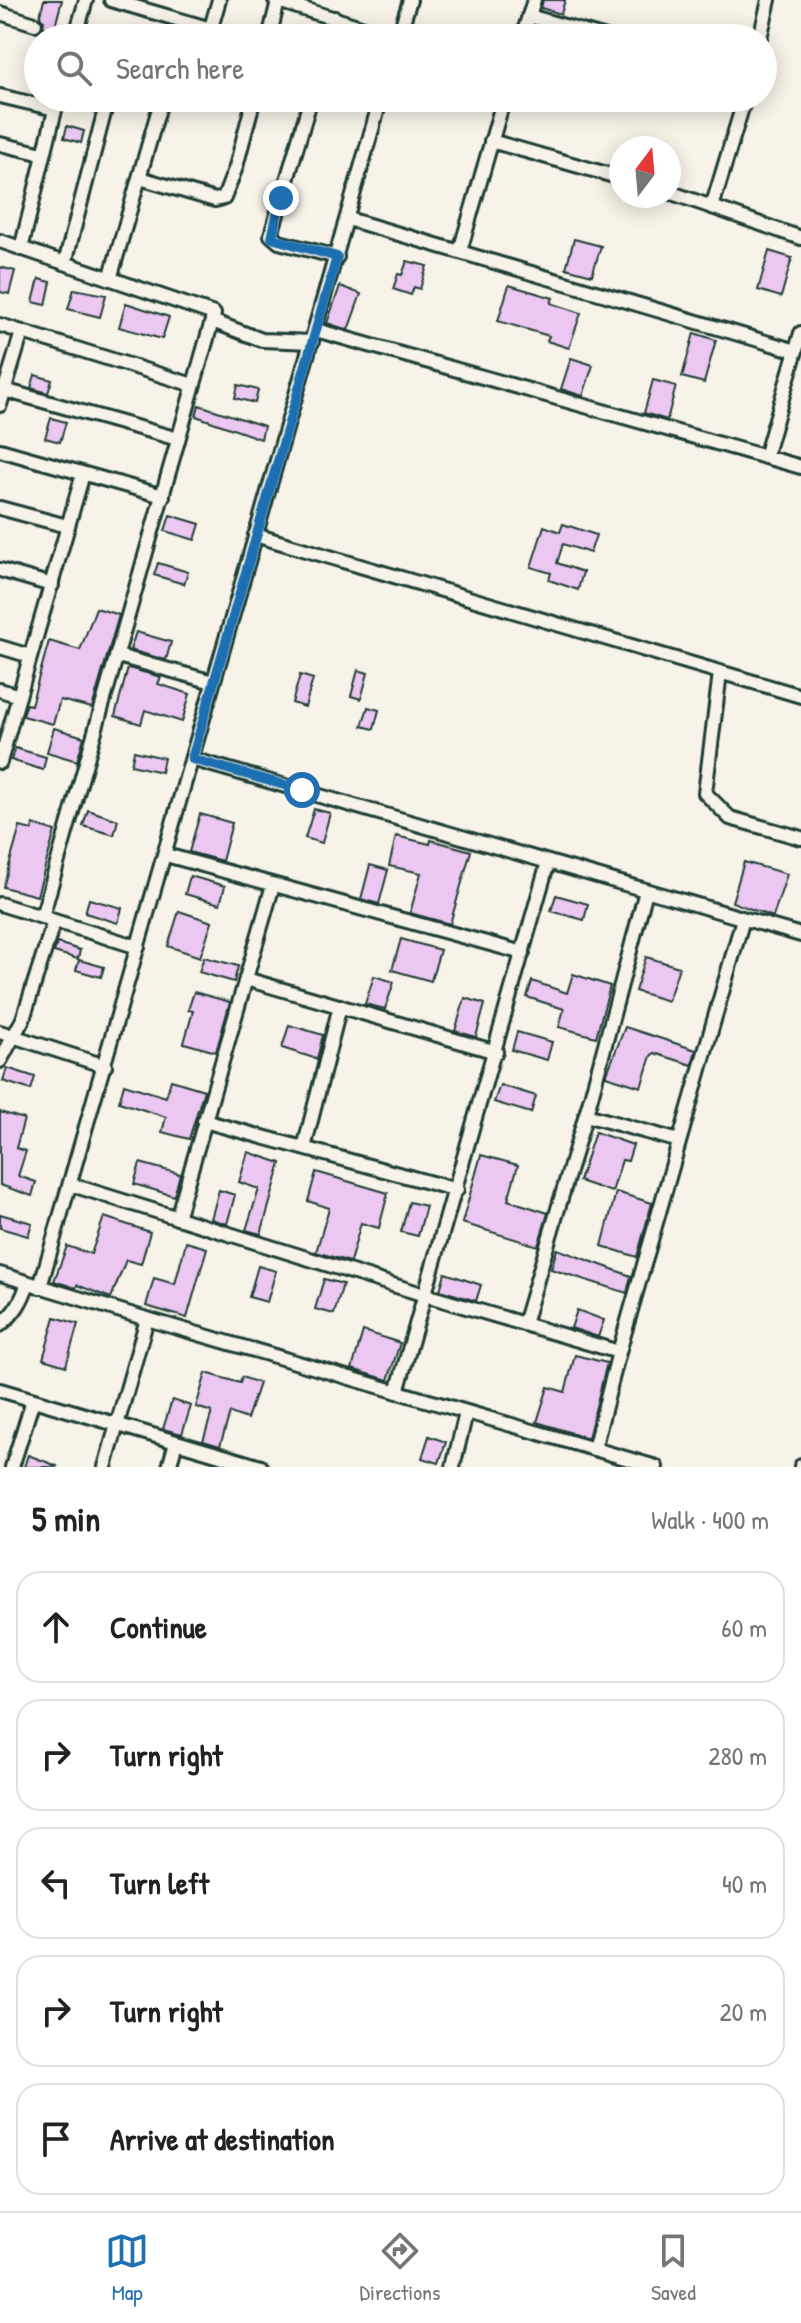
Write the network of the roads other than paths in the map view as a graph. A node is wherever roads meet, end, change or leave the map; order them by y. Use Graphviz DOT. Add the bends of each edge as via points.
graph roads {
  1 [pos="86,0"];
  2 [pos="111,0"];
  3 [pos="219,0"];
  4 [pos="276,0"];
  5 [pos="409,0"];
  6 [pos="534,0"];
  7 [pos="769,0"];
  8 [pos="0,13"];
  9 [pos="529,16"];
  10 [pos="335,18"];
  11 [pos="35,24"];
  12 [pos="79,24"];
  13 [pos="181,24"];
  14 [pos="213,24"];
  15 [pos="272,24"];
  16 [pos="333,24"];
  17 [pos="354,24"];
  18 [pos="401,24"];
  19 [pos="526,24"];
  20 [pos="557,24"];
  21 [pos="763,24"];
  22 [pos="0,96"];
  23 [pos="24,99"];
  24 [pos="55,112"];
  25 [pos="104,112"];
  26 [pos="158,112"];
  27 [pos="250,112"];
  28 [pos="307,112"];
  29 [pos="377,112"];
  30 [pos="500,112"];
  31 [pos="741,112"];
  32 [pos="491,141"];
  33 [pos="0,144"];
  34 [pos="43,154"];
  35 [pos="609,175"];
  36 [pos="140,178"];
  37 [pos="681,196"];
  38 [pos="712,207"];
  39 [pos="348,219"];
  40 [pos="801,238"];
  41 [pos="0,241"];
  42 [pos="21,249"];
  43 [pos="460,251"];
  44 [pos="337,257"];
  45 [pos="65,263"];
  46 [pos="110,279"];
  47 [pos="212,321"];
  48 [pos="0,325"];
  49 [pos="22,332"];
  50 [pos="801,333"];
  51 [pos="314,336"];
  52 [pos="796,351"];
  53 [pos="193,385"];
  54 [pos="4,390"];
  55 [pos="0,405"];
  56 [pos="178,439"];
  57 [pos="0,450"];
  58 [pos="765,457"];
  59 [pos="801,467"];
  60 [pos="83,474"];
  61 [pos="163,496"];
  62 [pos="0,508"];
  63 [pos="67,526"];
  64 [pos="255,535"];
  65 [pos="0,570"];
  66 [pos="52,585"];
  67 [pos="0,647"];
  68 [pos="30,656"];
  69 [pos="118,656"];
  70 [pos="720,673"];
  71 [pos="213,682"];
  72 [pos="0,690"];
  73 [pos="19,696"];
  74 [pos="801,696"];
  75 [pos="1,757"];
  76 [pos="192,759"];
  77 [pos="801,838"];
  78 [pos="166,855"];
  79 [pos="548,862"];
  80 [pos="273,885"];
  81 [pos="646,891"];
  82 [pos="0,904"];
  83 [pos="48,919"];
  84 [pos="743,919"];
  85 [pos="801,935"];
  86 [pos="138,947"];
  87 [pos="523,953"];
  88 [pos="246,979"];
  89 [pos="340,1006"];
  90 [pos="0,1032"];
  91 [pos="14,1037"];
  92 [pos="496,1052"];
  93 [pos="0,1061"];
  94 [pos="105,1066"];
  95 [pos="586,1115"];
  96 [pos="204,1121"];
  97 [pos="679,1141"];
  98 [pos="304,1148"];
  99 [pos="72,1185"];
  100 [pos="457,1190"];
  101 [pos="177,1218"];
  102 [pos="0,1274"];
  103 [pos="34,1285"];
  104 [pos="425,1295"];
  105 [pos="147,1319"];
  106 [pos="524,1324"];
  107 [pos="0,1325"];
  108 [pos="619,1352"];
  109 [pos="0,1390"];
  110 [pos="397,1392"];
  111 [pos="33,1400"];
  112 [pos="466,1413"];
  113 [pos="117,1423"];
  114 [pos="176,1442"];
  115 [pos="594,1449"];
  116 [pos="256,1466"];
  117 [pos="12,1467"];
  118 [pos="105,1467"];
  119 [pos="169,1467"];
  120 [pos="453,1467"];
  121 [pos="656,1467"];
  1 -- 12 [label="street"];
  2 -- 13 [label="street"];
  3 -- 14 [label="street"];
  4 -- 10 [label="street"];
  4 -- 15 [label="street"];
  5 -- 18 [label="street"];
  6 -- 9 [label="street"];
  7 -- 21 [label="street"];
  8 -- 11 [label="street"];
  9 -- 19 [label="street"];
  9 -- 20 [label="street"];
  10 -- 16 [label="street"];
  10 -- 17 [label="street"];
  22 -- 23 [label="street"];
  24 -- 34 [label="street"];
  25 -- 45 [label="street"];
  26 -- 36 [label="street"];
  27 -- 36 [label="street" via="224,198 215,200"];
  28 -- 44 [label="street" via="271,235 279,242"];
  29 -- 39 [label="street"];
  30 -- 32 [label="street"];
  31 -- 38 [label="street"];
  32 -- 35 [label="street"];
  32 -- 43 [label="street"];
  33 -- 34 [label="street"];
  34 -- 42 [label="street"];
  36 -- 46 [label="street"];
  37 -- 38 [label="street"];
  38 -- 40 [label="street"];
  39 -- 43 [label="street"];
  39 -- 44 [label="street"];
  41 -- 42 [label="street"];
  42 -- 45 [label="street"];
  43 -- 52 [label="street"];
  44 -- 51 [label="street"];
  45 -- 46 [label="street"];
  46 -- 47 [label="street" via="214,314"];
  47 -- 51 [label="street" via="262,340"];
  47 -- 53 [label="street"];
  48 -- 49 [label="street"];
  49 -- 53 [label="street"];
  49 -- 54 [label="street"];
  50 -- 52 [label="street"];
  51 -- 58 [label="street"];
  51 -- 64 [label="street"];
  52 -- 58 [label="street"];
  53 -- 56 [label="street"];
  54 -- 55 [label="street"];
  54 -- 56 [label="street"];
  56 -- 61 [label="street"];
  57 -- 60 [label="street"];
  58 -- 59 [label="street"];
  60 -- 61 [label="street"];
  60 -- 63 [label="street"];
  61 -- 69 [label="street"];
  62 -- 63 [label="street"];
  63 -- 66 [label="street"];
  64 -- 70 [label="street"];
  64 -- 71 [label="street"];
  65 -- 66 [label="street"];
  66 -- 68 [label="street"];
  67 -- 68 [label="street"];
  68 -- 73 [label="street"];
  69 -- 71 [label="street"];
  69 -- 83 [label="street"];
  70 -- 74 [label="street"];
  70 -- 77 [label="street" via="705,793 730,818"];
  71 -- 76 [label="street"];
  72 -- 73 [label="street"];
  73 -- 75 [label="street"];
  76 -- 78 [label="street"];
  76 -- 79 [label="street"];
  78 -- 80 [label="street"];
  78 -- 86 [label="street"];
  79 -- 81 [label="street"];
  79 -- 87 [label="street"];
  80 -- 87 [label="street"];
  80 -- 88 [label="street"];
  81 -- 84 [label="street"];
  81 -- 95 [label="street"];
  82 -- 83 [label="street"];
  83 -- 86 [label="street"];
  83 -- 91 [label="street" via="35,986"];
  84 -- 85 [label="street"];
  84 -- 97 [label="street"];
  86 -- 94 [label="street"];
  87 -- 92 [label="street"];
  88 -- 89 [label="street"];
  88 -- 96 [label="street"];
  89 -- 92 [label="street"];
  89 -- 98 [label="street"];
  90 -- 91 [label="street"];
  91 -- 93 [label="street"];
  91 -- 94 [label="street"];
  92 -- 100 [label="street"];
  94 -- 99 [label="street"];
  95 -- 97 [label="street"];
  95 -- 106 [label="street"];
  96 -- 98 [label="street"];
  96 -- 101 [label="street"];
  97 -- 108 [label="street"];
  98 -- 100 [label="street"];
  99 -- 101 [label="street"];
  99 -- 103 [label="street"];
  100 -- 104 [label="street"];
  101 -- 104 [label="street"];
  102 -- 103 [label="street"];
  103 -- 105 [label="street"];
  103 -- 107 [label="street"];
  104 -- 106 [label="street"];
  104 -- 110 [label="street"];
  105 -- 110 [label="street"];
  105 -- 113 [label="street"];
  106 -- 108 [label="street"];
  108 -- 115 [label="street"];
  109 -- 111 [label="street"];
  110 -- 112 [label="street"];
  111 -- 113 [label="street"];
  111 -- 117 [label="street"];
  112 -- 115 [label="street"];
  112 -- 120 [label="street"];
  113 -- 114 [label="street"];
  113 -- 118 [label="street"];
  114 -- 116 [label="street"];
  114 -- 119 [label="street"];
  115 -- 121 [label="street"];
}
